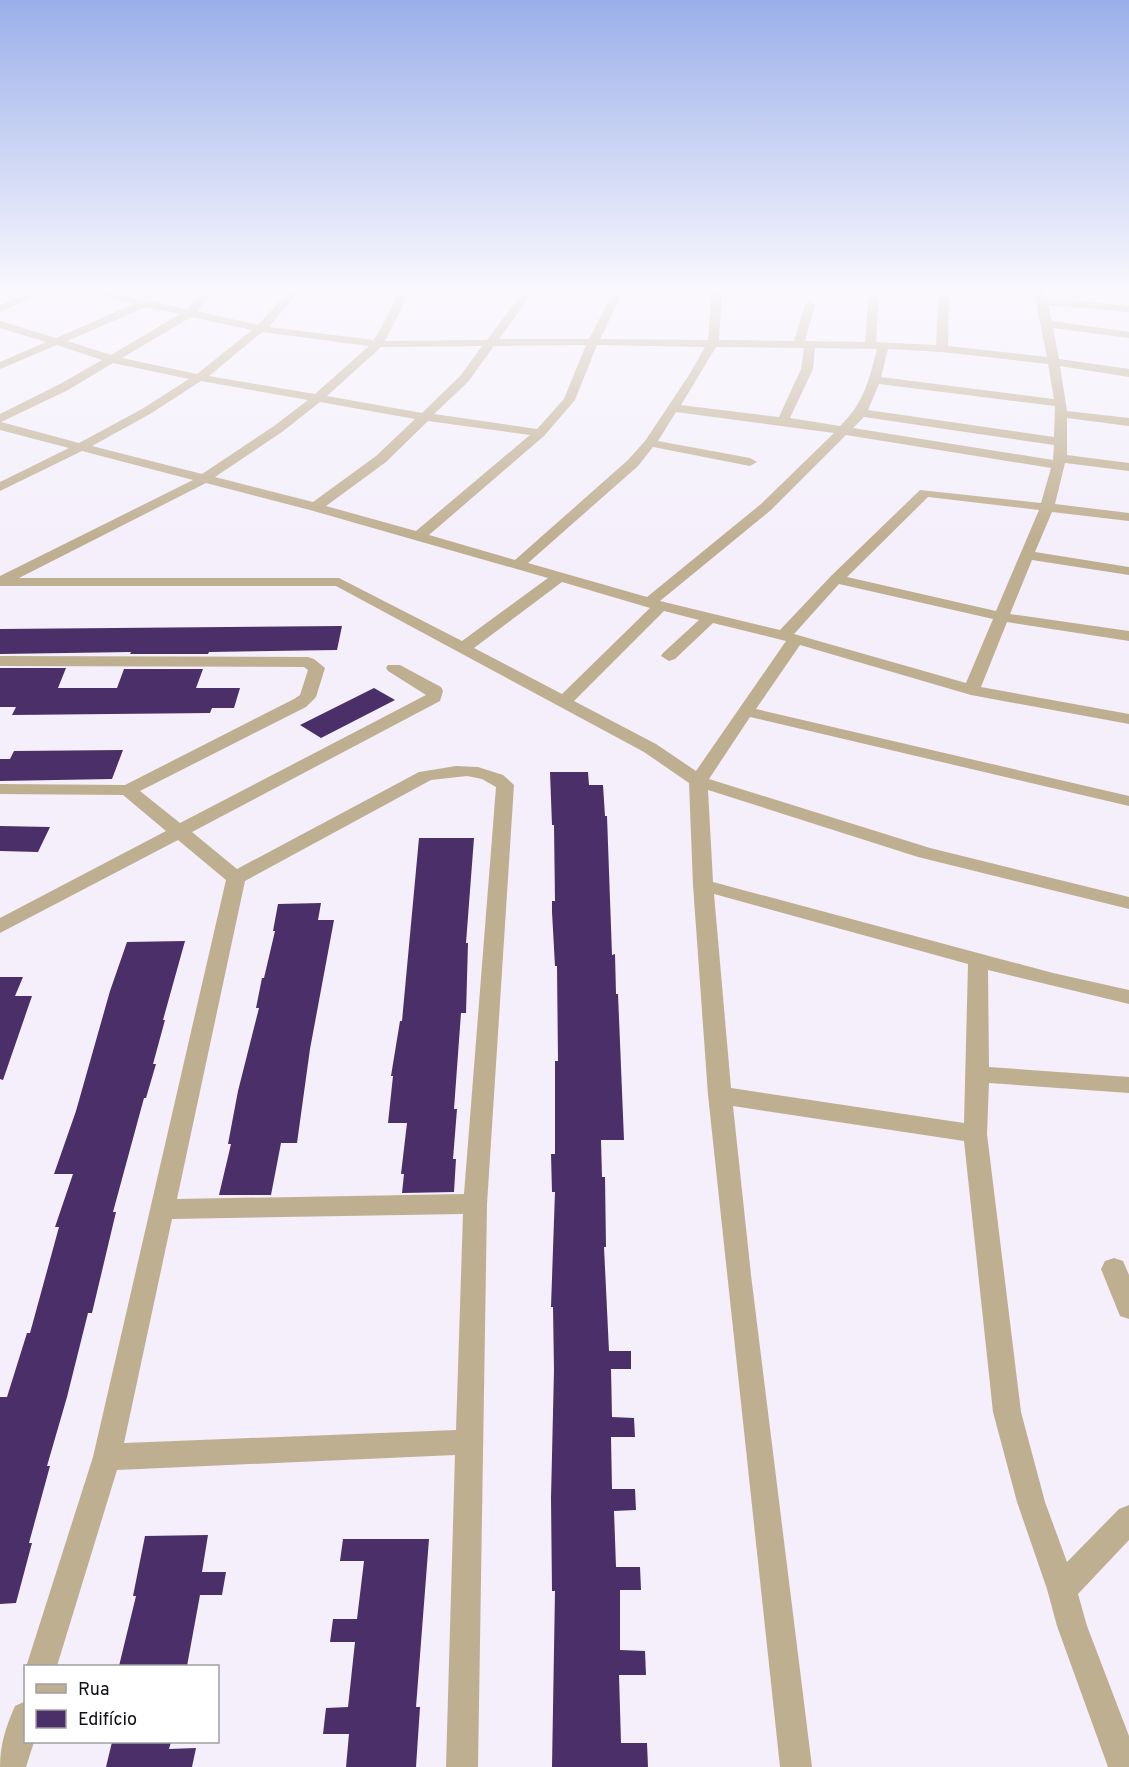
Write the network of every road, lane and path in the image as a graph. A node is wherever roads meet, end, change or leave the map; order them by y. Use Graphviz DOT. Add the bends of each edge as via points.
graph roads {
  1 [pos="85,374"];
  2 [pos="184,374"];
  3 [pos="205,374"];
  4 [pos="344,374"];
  5 [pos="467,374"];
  6 [pos="581,374"];
  7 [pos="695,374"];
  8 [pos="804,374"];
  9 [pos="875,374"];
  10 [pos="1055,374"];
  11 [pos="201,378"];
  12 [pos="875,380"];
  13 [pos="318,398"];
  14 [pos="671,408"];
  15 [pos="1061,409"];
  16 [pos="861,413"];
  17 [pos="426,417"];
  18 [pos="0,419"];
  19 [pos="783,421"];
  20 [pos="1129,422"];
  21 [pos="0,426"];
  22 [pos="841,432"];
  23 [pos="540,433"];
  24 [pos="1059,442"];
  25 [pos="650,443"];
  26 [pos="81,447"];
  27 [pos="750,462"];
  28 [pos="1059,462"];
  29 [pos="1129,467"];
  30 [pos="204,479"];
  31 [pos="0,487"];
  32 [pos="315,507"];
  33 [pos="1047,507"];
  34 [pos="1129,517"];
  35 [pos="418,537"];
  36 [pos="1026,555"];
  37 [pos="518,565"];
  38 [pos="1129,571"];
  39 [pos="560,577"];
  40 [pos="836,579"];
  41 [pos="0,582"];
  42 [pos="656,604"];
  43 [pos="1002,617"];
  44 [pos="710,618"];
  45 [pos="1129,636"];
  46 [pos="790,637"];
  47 [pos="462,649"];
  48 [pos="669,656"];
  49 [pos="0,661"];
  50 [pos="394,668"];
  51 [pos="971,690"];
  52 [pos="563,702"];
  53 [pos="745,711"];
  54 [pos="1129,719"];
  55 [pos="698,781"];
  56 [pos="0,789"];
  57 [pos="128,790"];
  58 [pos="1129,801"];
  59 [pos="179,833"];
  60 [pos="236,878"];
  61 [pos="703,885"];
  62 [pos="1129,903"];
  63 [pos="0,926"];
  64 [pos="978,958"];
  65 [pos="1129,997"];
  66 [pos="978,1074"];
  67 [pos="1129,1085"];
  68 [pos="719,1095"];
  69 [pos="975,1134"];
  70 [pos="475,1204"];
  71 [pos="163,1209"];
  72 [pos="1114,1269"];
  73 [pos="1129,1308"];
  74 [pos="468,1442"];
  75 [pos="107,1457"];
  76 [pos="1129,1519"];
  77 [pos="1062,1589"];
  78 [pos="41,1665"];
  79 [pos="24,1723"];
  80 [pos="10,1767"];
  81 [pos="462,1767"];
  82 [pos="796,1767"];
  83 [pos="1124,1767"];
  1 -- 18 [label="street"];
  2 -- 11 [label="street"];
  3 -- 11 [label="street"];
  4 -- 13 [label="street"];
  5 -- 17 [label="street"];
  6 -- 23 [label="street" via="569,400"];
  7 -- 14 [label="street"];
  8 -- 19 [label="street"];
  9 -- 12 [label="street"];
  10 -- 15 [label="street"];
  11 -- 13 [label="street"];
  11 -- 26 [label="street"];
  12 -- 15 [label="street"];
  12 -- 16 [label="street"];
  13 -- 17 [label="street"];
  13 -- 30 [label="street"];
  14 -- 19 [label="street"];
  14 -- 25 [label="street"];
  15 -- 20 [label="street"];
  15 -- 24 [label="street"];
  16 -- 22 [label="street"];
  16 -- 24 [label="street"];
  17 -- 23 [label="street"];
  17 -- 32 [label="street" via="381,459"];
  19 -- 22 [label="street"];
  21 -- 26 [label="street"];
  22 -- 28 [label="street"];
  22 -- 42 [label="street" via="766,507"];
  23 -- 35 [label="street"];
  24 -- 28 [label="street"];
  25 -- 27 [label="street"];
  25 -- 37 [label="street" via="633,463"];
  26 -- 30 [label="street"];
  26 -- 31 [label="street"];
  28 -- 29 [label="street"];
  28 -- 33 [label="street"];
  30 -- 32 [label="street"];
  30 -- 41 [label="street"];
  32 -- 35 [label="street"];
  33 -- 34 [label="street"];
  33 -- 36 [label="street"];
  33 -- 40 [label="street" via="925,493"];
  35 -- 37 [label="street"];
  36 -- 38 [label="street"];
  36 -- 43 [label="street"];
  37 -- 39 [label="street"];
  39 -- 42 [label="street"];
  39 -- 47 [label="street"];
  40 -- 43 [label="street"];
  40 -- 46 [label="street"];
  41 -- 47 [label="street" via="339,582"];
  42 -- 44 [label="street"];
  42 -- 52 [label="street"];
  43 -- 45 [label="street"];
  43 -- 51 [label="street"];
  44 -- 46 [label="street"];
  44 -- 48 [label="street"];
  46 -- 51 [label="street"];
  46 -- 53 [label="street"];
  47 -- 52 [label="street"];
  49 -- 57 [label="street" via="308,662 317,669 308,697 300,703"];
  50 -- 59 [label="street" via="435,691 434,697"];
  51 -- 54 [label="street"];
  52 -- 55 [label="street" via="650,748"];
  53 -- 55 [label="street"];
  53 -- 58 [label="street"];
  55 -- 61 [label="street"];
  55 -- 62 [label="street" via="925,854"];
  56 -- 57 [label="street"];
  57 -- 59 [label="street"];
  59 -- 60 [label="street"];
  59 -- 63 [label="street"];
  60 -- 70 [label="street" via="424,776 487,772 505,785"];
  60 -- 71 [label="street"];
  61 -- 64 [label="street"];
  61 -- 68 [label="street"];
  64 -- 65 [label="street"];
  64 -- 66 [label="street"];
  66 -- 67 [label="street"];
  66 -- 69 [label="street"];
  68 -- 69 [label="street"];
  68 -- 82 [label="street"];
  69 -- 77 [label="street" via="1007,1412 1031,1502"];
  70 -- 71 [label="street"];
  70 -- 74 [label="street"];
  71 -- 75 [label="street"];
  72 -- 73 [label="street"];
  74 -- 75 [label="street"];
  74 -- 81 [label="street"];
  75 -- 78 [label="street"];
  76 -- 77 [label="street"];
  77 -- 83 [label="street"];
  79 -- 80 [label="street"];
}
